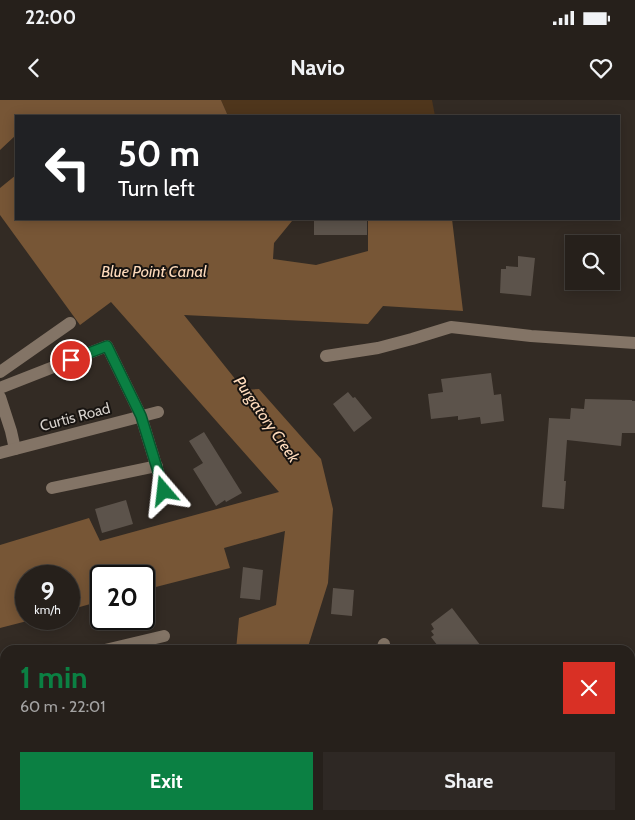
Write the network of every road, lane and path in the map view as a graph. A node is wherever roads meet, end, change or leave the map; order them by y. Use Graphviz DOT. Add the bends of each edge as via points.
graph roads {
  1 [pos="70,323"];
  2 [pos="635,343"];
  3 [pos="326,356"];
  4 [pos="0,372"];
  5 [pos="0,388"];
  6 [pos="0,397"];
  7 [pos="158,412"];
  8 [pos="141,416"];
  9 [pos="15,449"];
  10 [pos="0,453"];
  11 [pos="157,466"];
  12 [pos="52,488"];
  13 [pos="164,491"];
  14 [pos="164,636"];
  15 [pos="126,645"];
  1 -- 4 [label="street"];
  2 -- 3 [label="street" via="451,327 378,348"];
  5 -- 8 [label="street" via="107,346"];
  6 -- 9 [label="street"];
  7 -- 8 [label="street, Curtis Road"];
  8 -- 9 [label="street, Curtis Road"];
  8 -- 11 [label="street"];
  9 -- 10 [label="street, Curtis Road"];
  11 -- 12 [label="street"];
  11 -- 13 [label="street"];
  14 -- 15 [label="street"];
}
